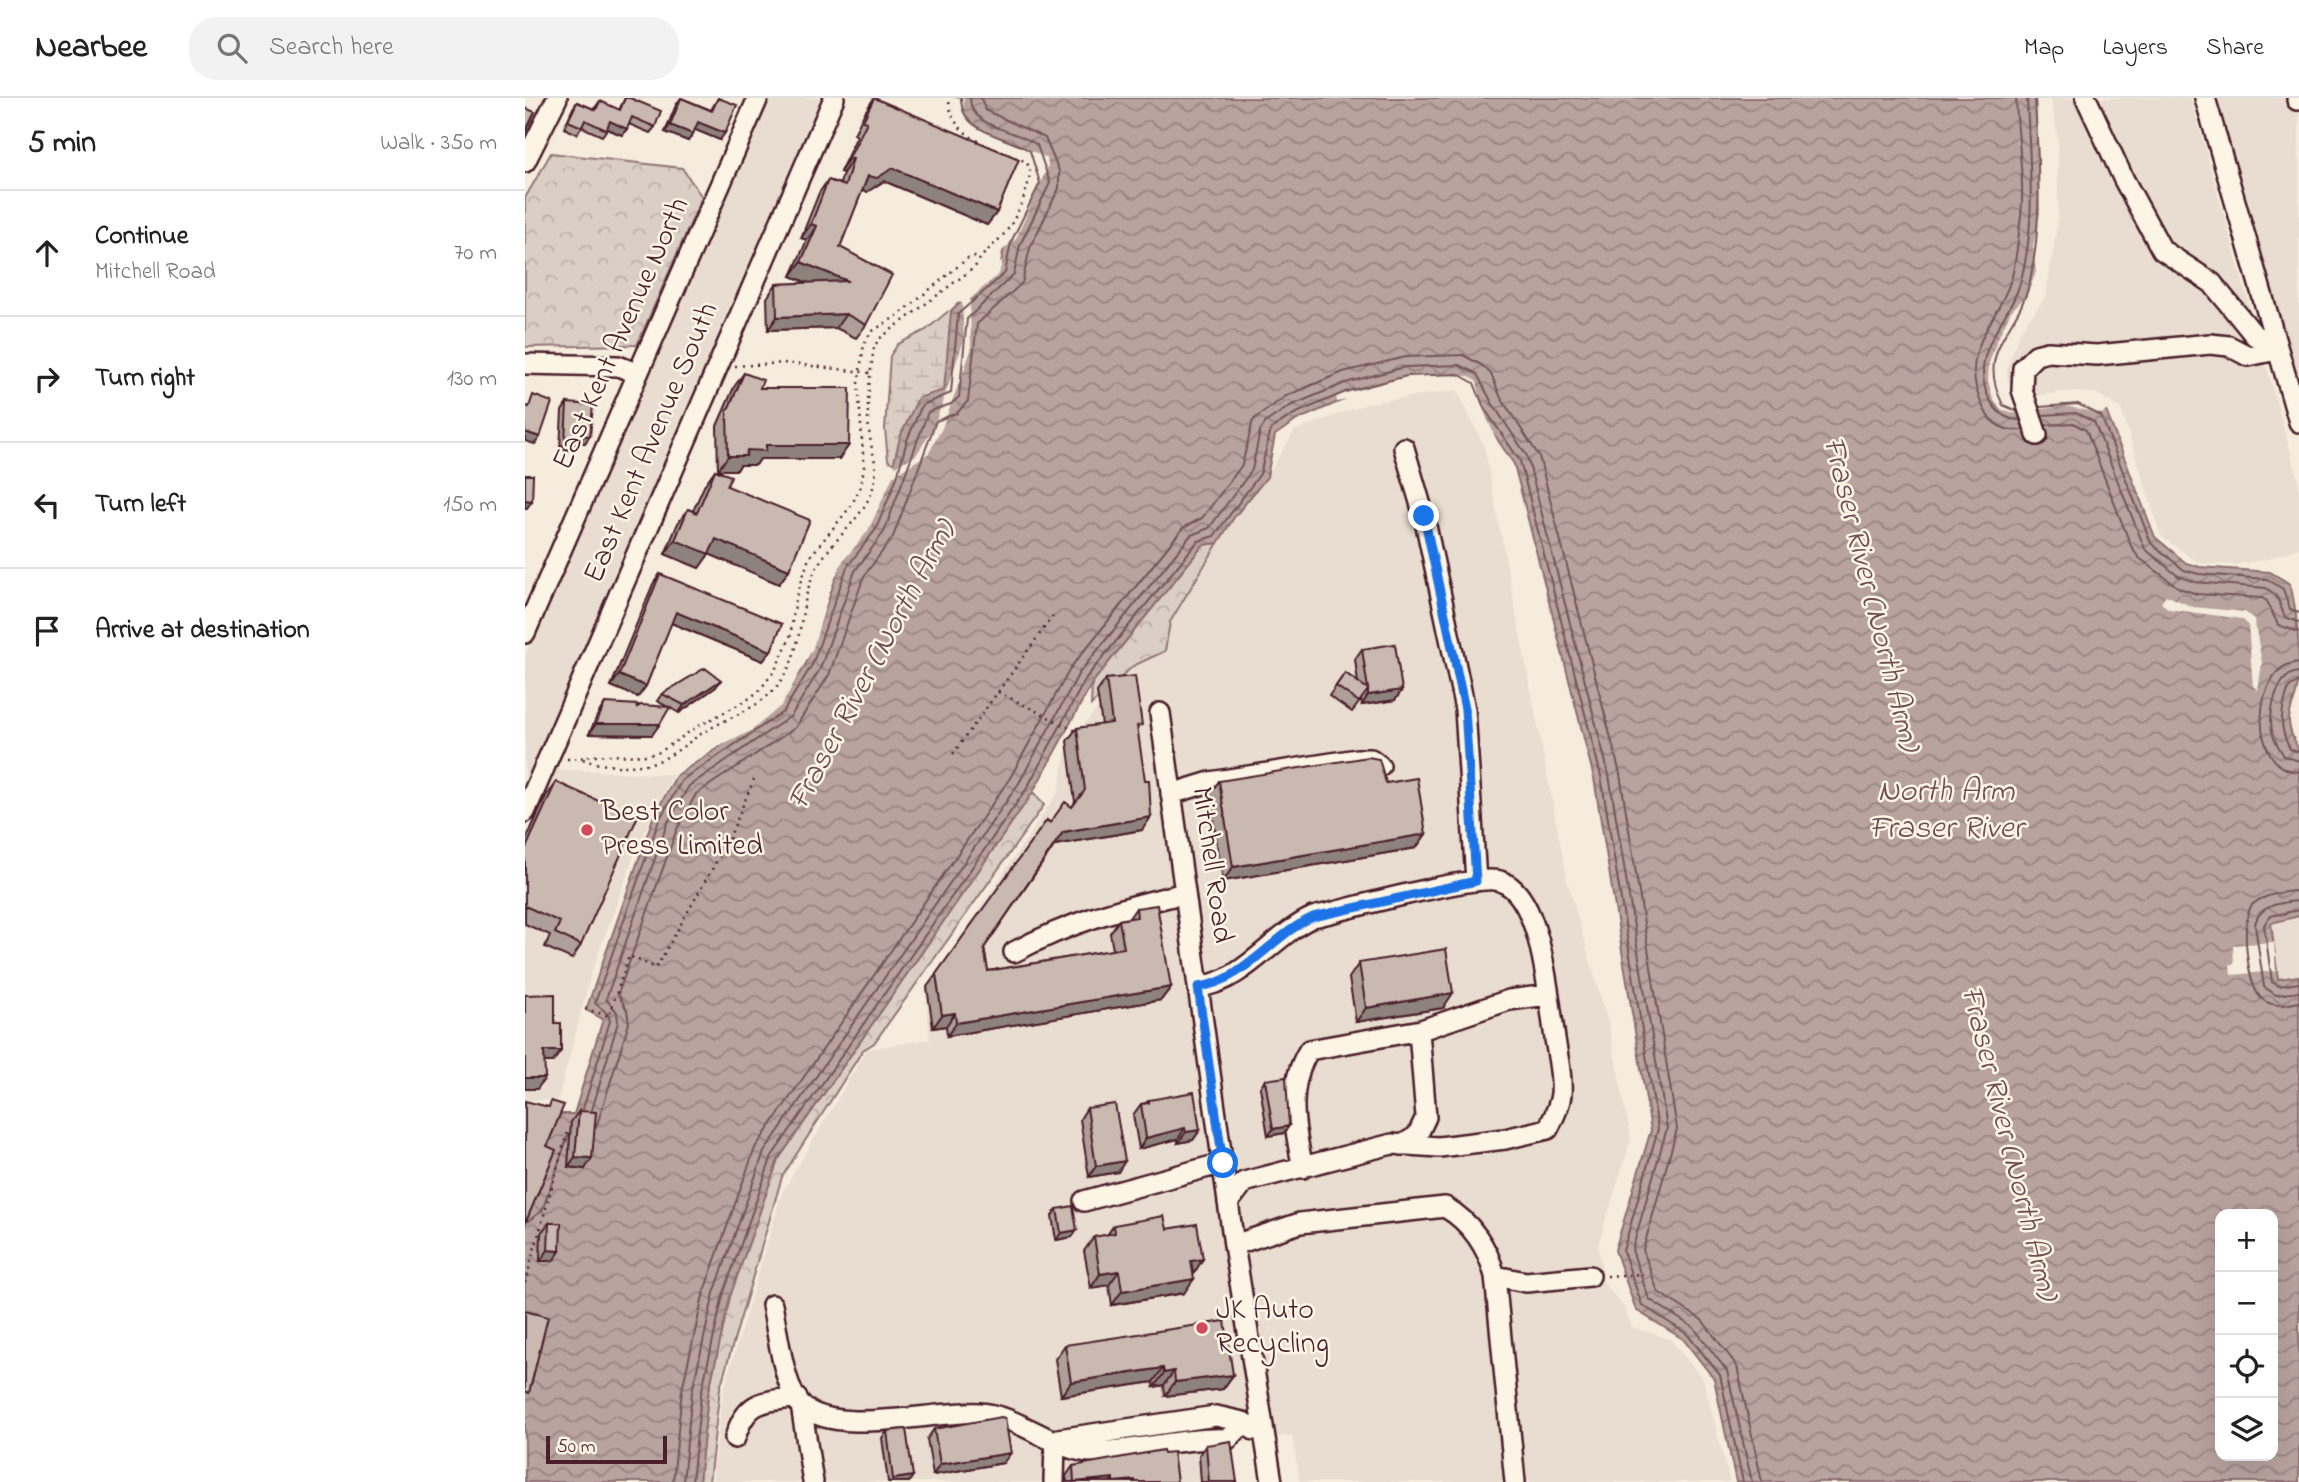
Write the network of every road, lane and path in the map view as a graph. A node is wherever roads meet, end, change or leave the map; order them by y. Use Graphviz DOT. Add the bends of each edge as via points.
graph roads {
  1 [pos="557,98"];
  2 [pos="758,98"];
  3 [pos="834,98"];
  4 [pos="949,98"];
  5 [pos="2086,98"];
  6 [pos="2205,98"];
  7 [pos="525,162"];
  8 [pos="981,256"];
  9 [pos="2276,345"];
  10 [pos="525,364"];
  11 [pos="736,366"];
  12 [pos="859,371"];
  13 [pos="636,373"];
  14 [pos="870,373"];
  15 [pos="2299,422"];
  16 [pos="2037,435"];
  17 [pos="1404,448"];
  18 [pos="1055,613"];
  19 [pos="525,633"];
  20 [pos="998,692"];
  21 [pos="1160,713"];
  22 [pos="1079,732"];
  23 [pos="953,754"];
  24 [pos="1382,771"];
  25 [pos="754,779"];
  26 [pos="1171,794"];
  27 [pos="525,812"];
  28 [pos="1476,881"];
  29 [pos="1185,893"];
  30 [pos="1014,951"];
  31 [pos="1198,987"];
  32 [pos="1548,995"];
  33 [pos="585,1009"];
  34 [pos="1419,1031"];
  35 [pos="567,1133"];
  36 [pos="1402,1145"];
  37 [pos="1223,1163"];
  38 [pos="1303,1168"];
  39 [pos="1084,1201"];
  40 [pos="1228,1203"];
  41 [pos="1234,1245"];
  42 [pos="1643,1274"];
  43 [pos="1495,1276"];
  44 [pos="1590,1276"];
  45 [pos="525,1283"];
  46 [pos="772,1305"];
  47 [pos="799,1401"];
  48 [pos="735,1438"];
  49 [pos="1055,1440"];
  50 [pos="1266,1444"];
  51 [pos="813,1482"];
  52 [pos="1053,1482"];
  53 [pos="1272,1482"];
  54 [pos="1515,1482"];
  1 -- 7 [label="street"];
  2 -- 13 [label="street, East Kent Avenue North"];
  3 -- 27 [label="street, East Kent Avenue South"];
  4 -- 8 [label="path" via="958,129 1030,167 1031,177 1007,229"];
  5 -- 9 [label="street" via="2162,250 2212,283 2255,336"];
  6 -- 9 [label="street"];
  8 -- 12 [label="path" via="968,258 871,332"];
  8 -- 14 [label="path" via="975,267 879,339"];
  9 -- 15 [label="street"];
  9 -- 16 [label="street" via="2248,356 2229,346 2210,344 2097,355 2036,355 2023,368 2021,384"];
  10 -- 13 [label="street" via="618,366"];
  11 -- 12 [label="path" via="787,363"];
  12 -- 14 [label="path"];
  12 -- 14 [label="path" via="861,486 851,506 809,558 790,638 775,670 747,701 660,751 647,756 591,755 583,760 591,764 651,763 765,700 776,688 797,650 813,573 836,539 866,508 874,485"];
  13 -- 19 [label="street, East Kent Avenue North"];
  17 -- 28 [label="street" via="1424,516 1465,709"];
  18 -- 20 [label="path"];
  20 -- 22 [label="path"];
  20 -- 23 [label="path"];
  21 -- 26 [label="street, Mitchell Road"];
  24 -- 26 [label="street" via="1371,759 1357,759 1210,782"];
  25 -- 33 [label="path" via="728,841 656,968 629,956 608,1016"];
  26 -- 29 [label="street, Mitchell Road"];
  28 -- 31 [label="street" via="1313,917 1227,979"];
  28 -- 32 [label="street" via="1500,881 1518,895 1535,930"];
  29 -- 30 [label="street" via="1102,912"];
  29 -- 31 [label="street, Mitchell Road"];
  31 -- 37 [label="street, Mitchell Road"];
  32 -- 34 [label="street" via="1509,1000"];
  32 -- 36 [label="street" via="1561,1094 1548,1129 1439,1147"];
  34 -- 36 [label="street" via="1426,1117 1417,1136"];
  34 -- 38 [label="street" via="1309,1050 1300,1065 1294,1093 1293,1122"];
  35 -- 45 [label="path"];
  36 -- 38 [label="street"];
  37 -- 39 [label="street"];
  37 -- 40 [label="street, Mitchell Road"];
  38 -- 40 [label="street" via="1244,1182"];
  40 -- 41 [label="street, Mitchell Road"];
  41 -- 43 [label="street" via="1300,1223 1445,1207 1469,1226 1489,1253"];
  41 -- 50 [label="street, Mitchell Road"];
  42 -- 44 [label="path"];
  43 -- 44 [label="street" via="1526,1282"];
  43 -- 54 [label="street"];
  46 -- 47 [label="street" via="789,1380"];
  47 -- 48 [label="street" via="761,1402 741,1417"];
  47 -- 49 [label="street" via="824,1417 874,1420 982,1413"];
  47 -- 51 [label="street"];
  49 -- 50 [label="street" via="1216,1416 1244,1423"];
  49 -- 52 [label="street"];
  50 -- 53 [label="street, Mitchell Road"];
}
